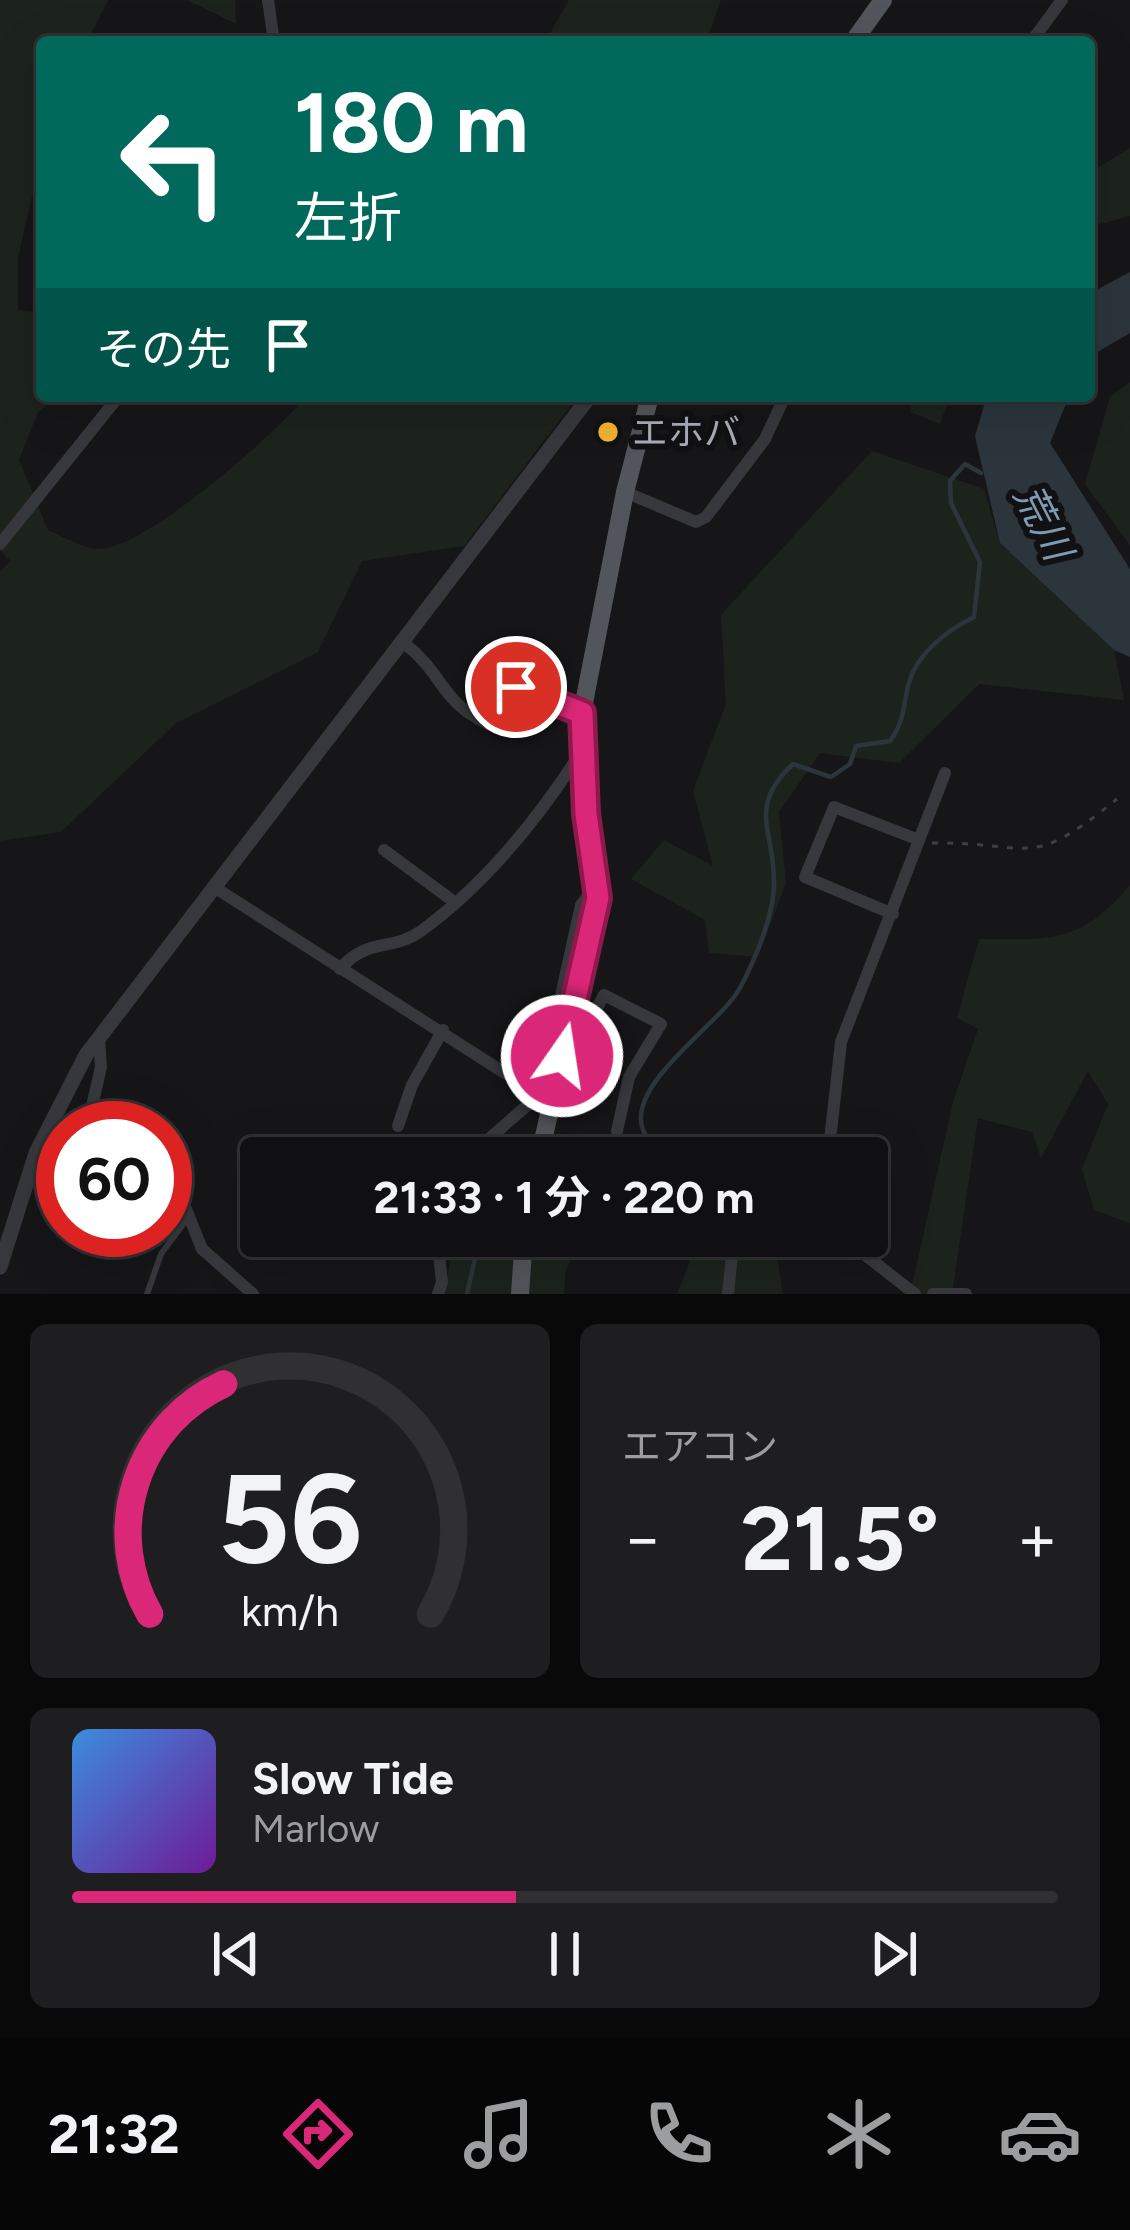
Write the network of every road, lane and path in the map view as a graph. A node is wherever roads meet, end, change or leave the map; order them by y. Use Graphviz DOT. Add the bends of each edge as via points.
graph roads {
  1 [pos="268,0"];
  2 [pos="883,0"];
  3 [pos="1062,0"];
  4 [pos="273,36"];
  5 [pos="858,36"];
  6 [pos="1035,36"];
  7 [pos="114,402"];
  8 [pos="585,402"];
  9 [pos="648,402"];
  10 [pos="782,402"];
  11 [pos="625,492"];
  12 [pos="0,544"];
  13 [pos="404,643"];
  14 [pos="582,713"];
  15 [pos="582,750"];
  16 [pos="945,772"];
  17 [pos="1117,799"];
  18 [pos="919,840"];
  19 [pos="384,850"];
  20 [pos="914,856"];
  21 [pos="596,885"];
  22 [pos="214,887"];
  23 [pos="453,901"];
  24 [pos="892,914"];
  25 [pos="340,969"];
  26 [pos="443,1030"];
  27 [pos="99,1037"];
  28 [pos="557,1082"];
  29 [pos="539,1095"];
  30 [pos="93,1101"];
  31 [pos="398,1126"];
  32 [pos="617,1131"];
  33 [pos="491,1137"];
  34 [pos="544,1137"];
  35 [pos="830,1137"];
  36 [pos="192,1224"];
  37 [pos="160,1257"];
  38 [pos="439,1257"];
  39 [pos="523,1257"];
  40 [pos="732,1257"];
  41 [pos="868,1257"];
  42 [pos="0,1268"];
  43 [pos="146,1294"];
  44 [pos="253,1294"];
  45 [pos="438,1294"];
  46 [pos="520,1294"];
  47 [pos="728,1294"];
  48 [pos="915,1294"];
  49 [pos="933,1294"];
  50 [pos="965,1294"];
  1 -- 4 [label="street"];
  2 -- 5 [label="main road"];
  3 -- 6 [label="street"];
  7 -- 12 [label="street"];
  8 -- 13 [label="street"];
  9 -- 11 [label="main road"];
  10 -- 11 [label="street" via="765,439 706,517 696,522"];
  11 -- 14 [label="main road"];
  13 -- 14 [label="street" via="426,660 441,692 501,730 516,687"];
  13 -- 22 [label="street"];
  14 -- 15 [label="main road"];
  15 -- 21 [label="main road"];
  15 -- 23 [label="street" via="532,826"];
  16 -- 18 [label="street"];
  17 -- 20 [label="path" via="1042,851 931,843"];
  18 -- 20 [label="street"];
  18 -- 24 [label="street" via="834,807 805,877"];
  19 -- 23 [label="street"];
  20 -- 24 [label="street"];
  21 -- 28 [label="main road"];
  21 -- 29 [label="street" via="581,905"];
  22 -- 25 [label="street"];
  22 -- 27 [label="street"];
  23 -- 25 [label="street" via="417,934 356,950"];
  24 -- 35 [label="street" via="841,1042"];
  25 -- 26 [label="street"];
  26 -- 29 [label="street"];
  26 -- 31 [label="street"];
  27 -- 30 [label="street"];
  27 -- 42 [label="street" via="46,1128"];
  28 -- 32 [label="street" via="604,995 661,1024 628,1078"];
  28 -- 34 [label="main road"];
  29 -- 33 [label="street"];
  36 -- 44 [label="street" via="202,1249"];
  37 -- 43 [label="lane"];
  38 -- 45 [label="street"];
  39 -- 46 [label="main road"];
  40 -- 47 [label="street"];
  41 -- 48 [label="street"];
  49 -- 50 [label="street"];
}
